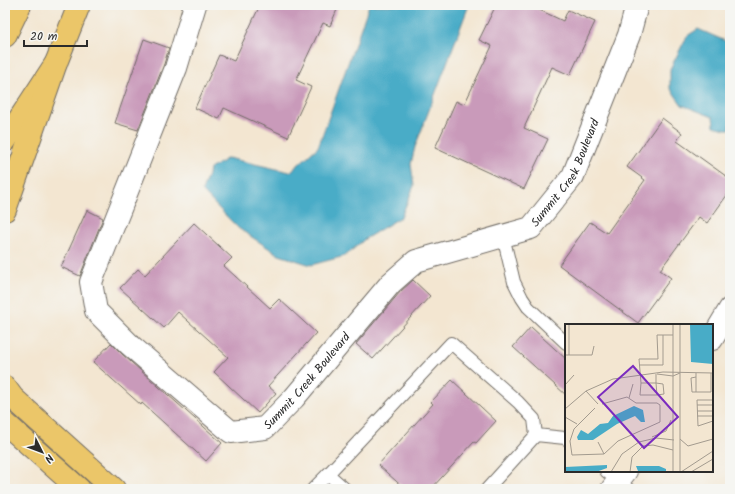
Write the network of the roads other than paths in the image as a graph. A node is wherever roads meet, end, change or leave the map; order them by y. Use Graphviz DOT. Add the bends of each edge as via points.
graph roads {
  1 [pos="20,5"];
  2 [pos="79,5"];
  3 [pos="195,5"];
  4 [pos="637,5"];
  5 [pos="5,36"];
  6 [pos="56,63"];
  7 [pos="5,140"];
  8 [pos="5,210"];
  9 [pos="504,236"];
  10 [pos="730,309"];
  11 [pos="713,337"];
  12 [pos="565,342"];
  13 [pos="5,387"];
  14 [pos="5,422"];
  15 [pos="536,435"];
  16 [pos="565,438"];
  17 [pos="328,474"];
  18 [pos="79,489"];
  19 [pos="114,489"];
  20 [pos="313,489"];
  21 [pos="345,489"];
  22 [pos="487,489"];
  1 -- 5 [label="highway"];
  2 -- 6 [label="highway"];
  3 -- 9 [label="street, Summit Creek Boulevard" via="176,68 91,282 96,311 130,345 231,432 266,428 390,283 416,262"];
  4 -- 9 [label="street, Summit Creek Boulevard" via="629,35 573,176 531,228"];
  6 -- 7 [label="highway"];
  6 -- 8 [label="highway"];
  9 -- 12 [label="lane" via="514,282 522,298"];
  10 -- 11 [label="street"];
  13 -- 19 [label="highway" via="13,398"];
  14 -- 18 [label="highway"];
  15 -- 16 [label="lane"];
  15 -- 17 [label="lane" via="534,419 450,343"];
  15 -- 22 [label="lane"];
  17 -- 20 [label="lane"];
  17 -- 21 [label="lane"];
}
